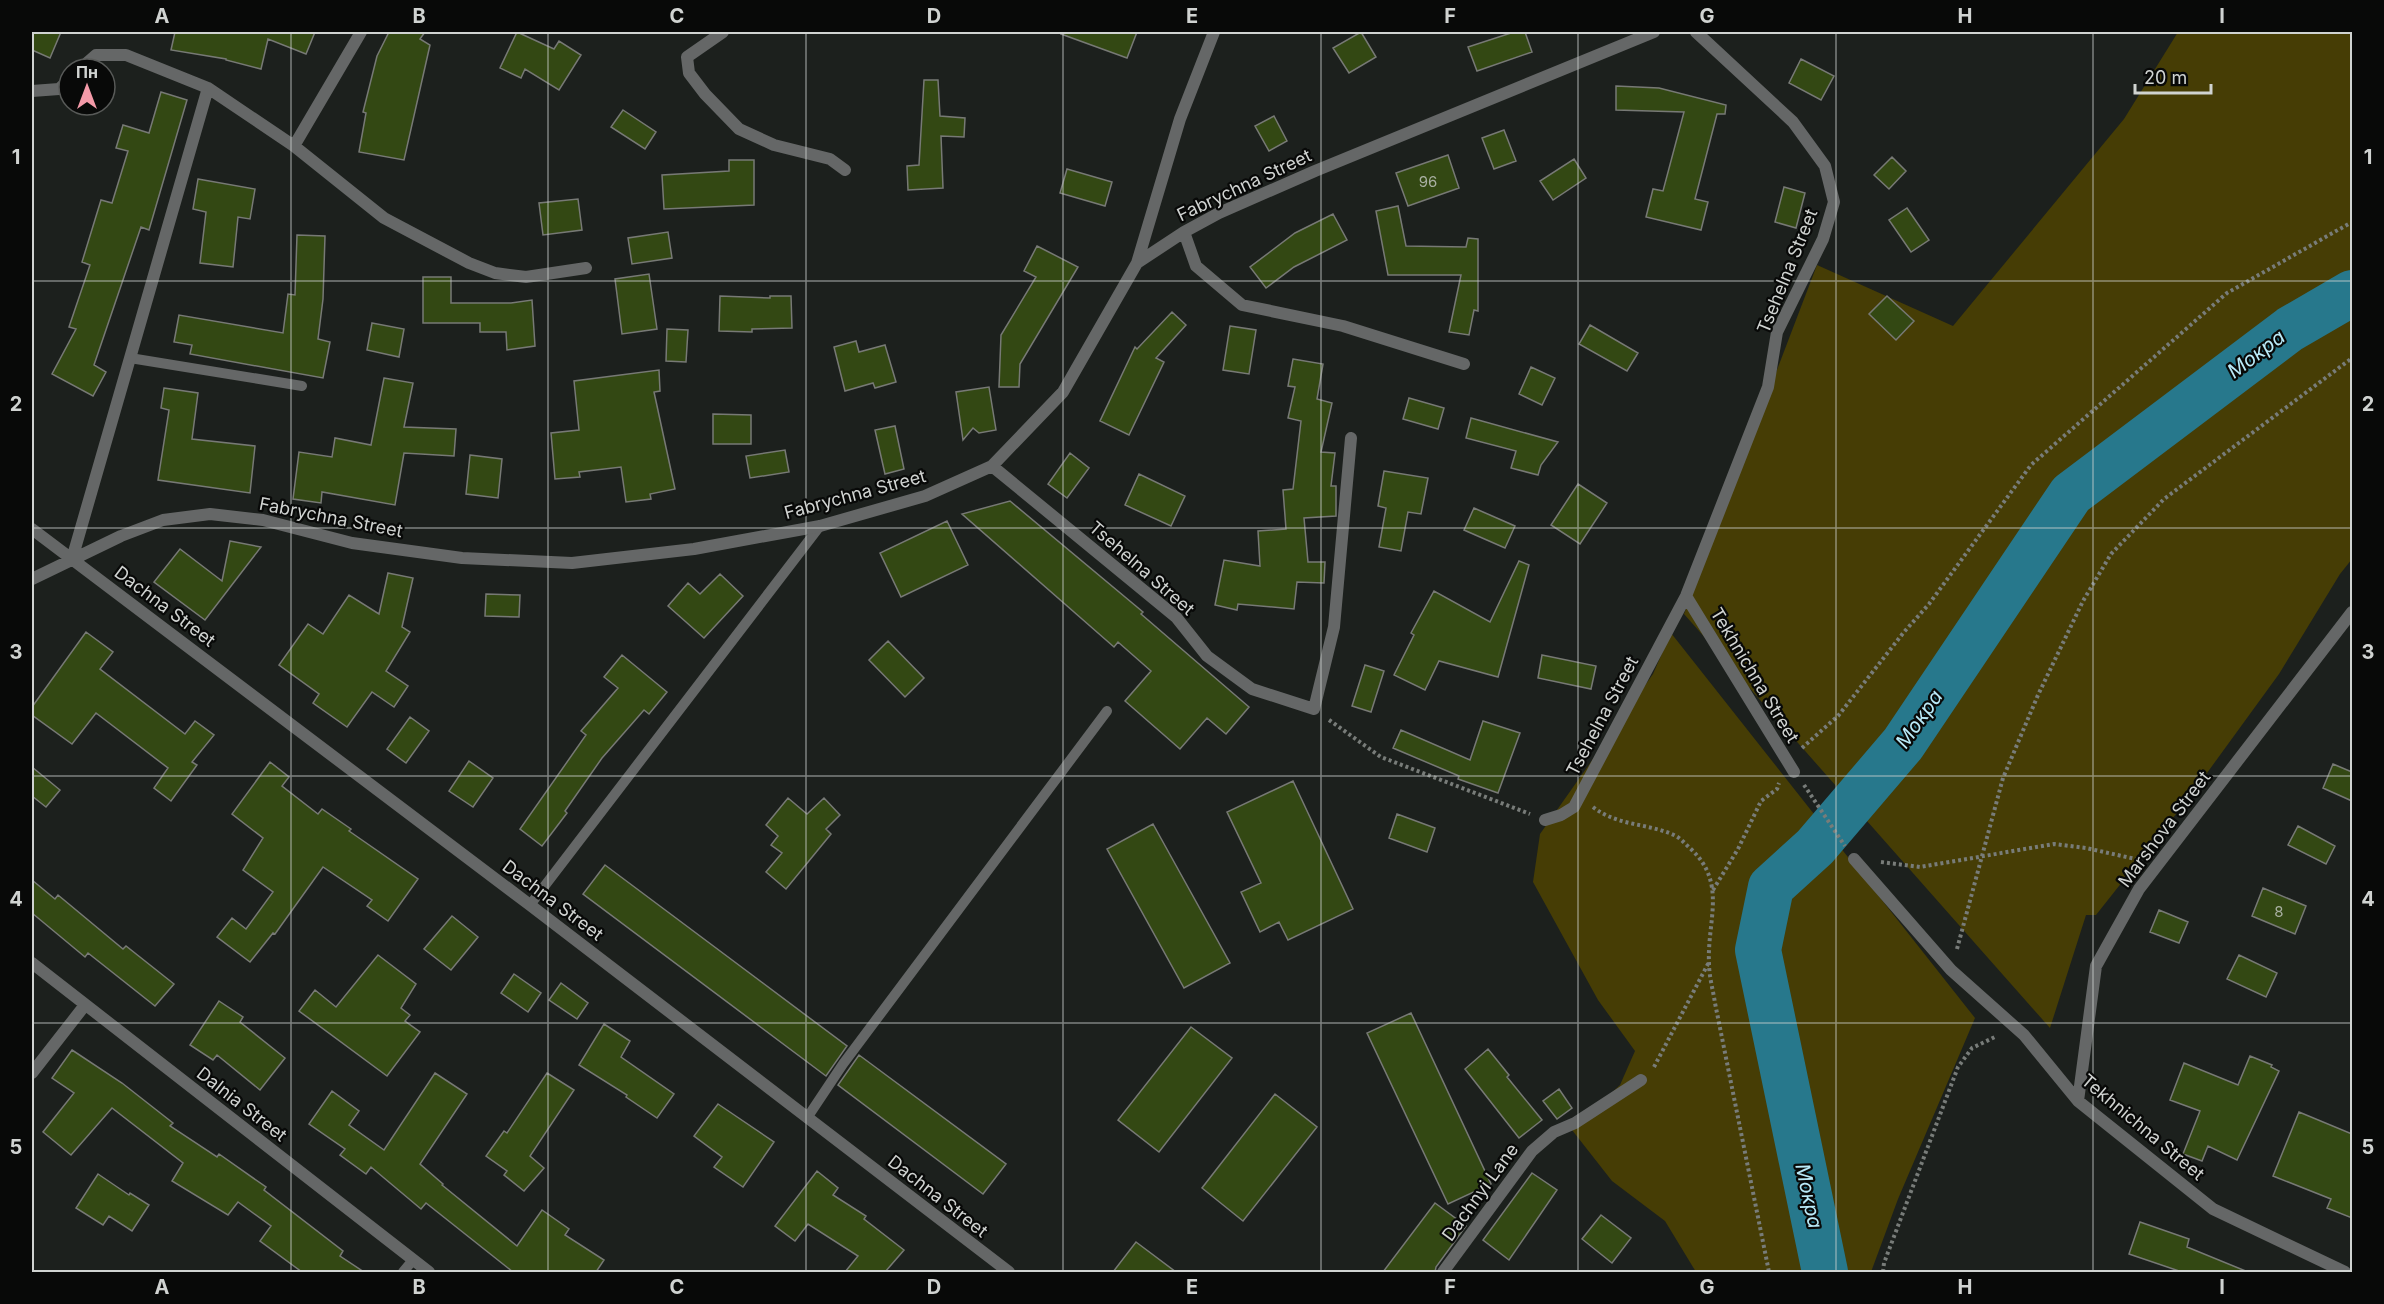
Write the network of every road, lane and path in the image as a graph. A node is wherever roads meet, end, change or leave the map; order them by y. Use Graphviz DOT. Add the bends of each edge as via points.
graph roads {
  1 [pos="361,32"];
  2 [pos="723,32"];
  3 [pos="1214,32"];
  4 [pos="1654,32"];
  5 [pos="1696,32"];
  6 [pos="94,57"];
  7 [pos="208,88"];
  8 [pos="57,89"];
  9 [pos="32,91"];
  10 [pos="294,146"];
  11 [pos="845,170"];
  12 [pos="2352,222"];
  13 [pos="1184,232"];
  14 [pos="1137,262"];
  15 [pos="586,268"];
  16 [pos="130,358"];
  17 [pos="2352,358"];
  18 [pos="1464,364"];
  19 [pos="302,386"];
  20 [pos="1351,438"];
  21 [pos="992,466"];
  22 [pos="820,526"];
  23 [pos="32,528"];
  24 [pos="72,559"];
  25 [pos="32,579"];
  26 [pos="1686,596"];
  27 [pos="2352,612"];
  28 [pos="1314,709"];
  29 [pos="1107,711"];
  30 [pos="1794,772"];
  31 [pos="1584,787"];
  32 [pos="1545,820"];
  33 [pos="1845,846"];
  34 [pos="1983,855"];
  35 [pos="1854,859"];
  36 [pos="2158,864"];
  37 [pos="1713,890"];
  38 [pos="530,905"];
  39 [pos="1709,962"];
  40 [pos="32,963"];
  41 [pos="1951,970"];
  42 [pos="85,1005"];
  43 [pos="2024,1035"];
  44 [pos="32,1073"];
  45 [pos="1641,1080"];
  46 [pos="2079,1101"];
  47 [pos="807,1118"];
  48 [pos="412,1260"];
  49 [pos="403,1272"];
  50 [pos="429,1272"];
  51 [pos="1009,1272"];
  52 [pos="1443,1272"];
  53 [pos="1769,1272"];
  54 [pos="1883,1272"];
  55 [pos="2346,1272"];
  1 -- 10 [label="street"];
  2 -- 11 [label="street" via="687,57 689,73 705,94 739,129 774,145 830,159"];
  3 -- 14 [label="street" via="1180,119"];
  4 -- 13 [label="street, Fabrychna Street" via="1315,171"];
  5 -- 26 [label="street, Tsehelna Street" via="1793,122 1825,166 1834,202 1823,238 1777,333 1768,387"];
  6 -- 7 [label="street" via="126,55"];
  7 -- 10 [label="street"];
  7 -- 16 [label="street"];
  8 -- 9 [label="street"];
  10 -- 15 [label="street" via="384,218 470,263 495,273 526,277"];
  12 -- 30 [label="path" via="2227,293 2031,465 1929,604"];
  13 -- 14 [label="street, Fabrychna Street"];
  13 -- 18 [label="street" via="1196,266 1242,305 1343,327"];
  14 -- 21 [label="street, Fabrychna Street" via="1063,392"];
  16 -- 19 [label="lane"];
  16 -- 24 [label="street"];
  17 -- 34 [label="path" via="2164,499 2110,554 2083,602 2003,778"];
  20 -- 28 [label="street" via="1334,627"];
  21 -- 22 [label="street, Fabrychna Street" via="925,496"];
  21 -- 28 [label="street, Tsehelna Street" via="1176,617 1207,656 1252,688"];
  22 -- 24 [label="street, Fabrychna Street" via="694,549 572,563 462,558 352,543 263,520 210,514 163,520"];
  22 -- 38 [label="lane"];
  23 -- 24 [label="street, Dachna Street"];
  24 -- 25 [label="street, Fabrychna Street"];
  24 -- 38 [label="street, Dachna Street"];
  26 -- 30 [label="street, Tekhnichna Street"];
  26 -- 31 [label="street, Tsehelna Street"];
  27 -- 36 [label="street, Marshova Street"];
  28 -- 32 [label="path" via="1382,757"];
  29 -- 47 [label="lane" via="843,1064"];
  30 -- 33 [label="path"];
  30 -- 37 [label="path" via="1761,801"];
  31 -- 32 [label="street, Tsehelna Street" via="1574,807"];
  31 -- 37 [label="path" via="1590,804 1606,817 1676,835 1700,858"];
  34 -- 35 [label="path" via="1920,867"];
  34 -- 36 [label="path" via="2054,844"];
  34 -- 41 [label="path"];
  35 -- 41 [label="street, Tekhnichna Street"];
  36 -- 46 [label="street, Marshova Street" via="2139,889 2096,966"];
  37 -- 39 [label="path"];
  38 -- 47 [label="street, Dachna Street"];
  39 -- 45 [label="path" via="1658,1063"];
  39 -- 53 [label="path"];
  40 -- 42 [label="street, Dalnia Street"];
  41 -- 43 [label="street, Tekhnichna Street"];
  42 -- 44 [label="street"];
  42 -- 48 [label="street, Dalnia Street"];
  43 -- 46 [label="street, Tekhnichna Street"];
  43 -- 54 [label="path" via="1997,1036 1972,1048 1958,1067"];
  45 -- 52 [label="street, Dachnyi Lane" via="1575,1123 1554,1132 1532,1151"];
  46 -- 55 [label="street, Tekhnichna Street" via="2213,1209"];
  47 -- 51 [label="street, Dachna Street"];
  48 -- 49 [label="lane"];
  48 -- 50 [label="street, Dalnia Street"];
}
